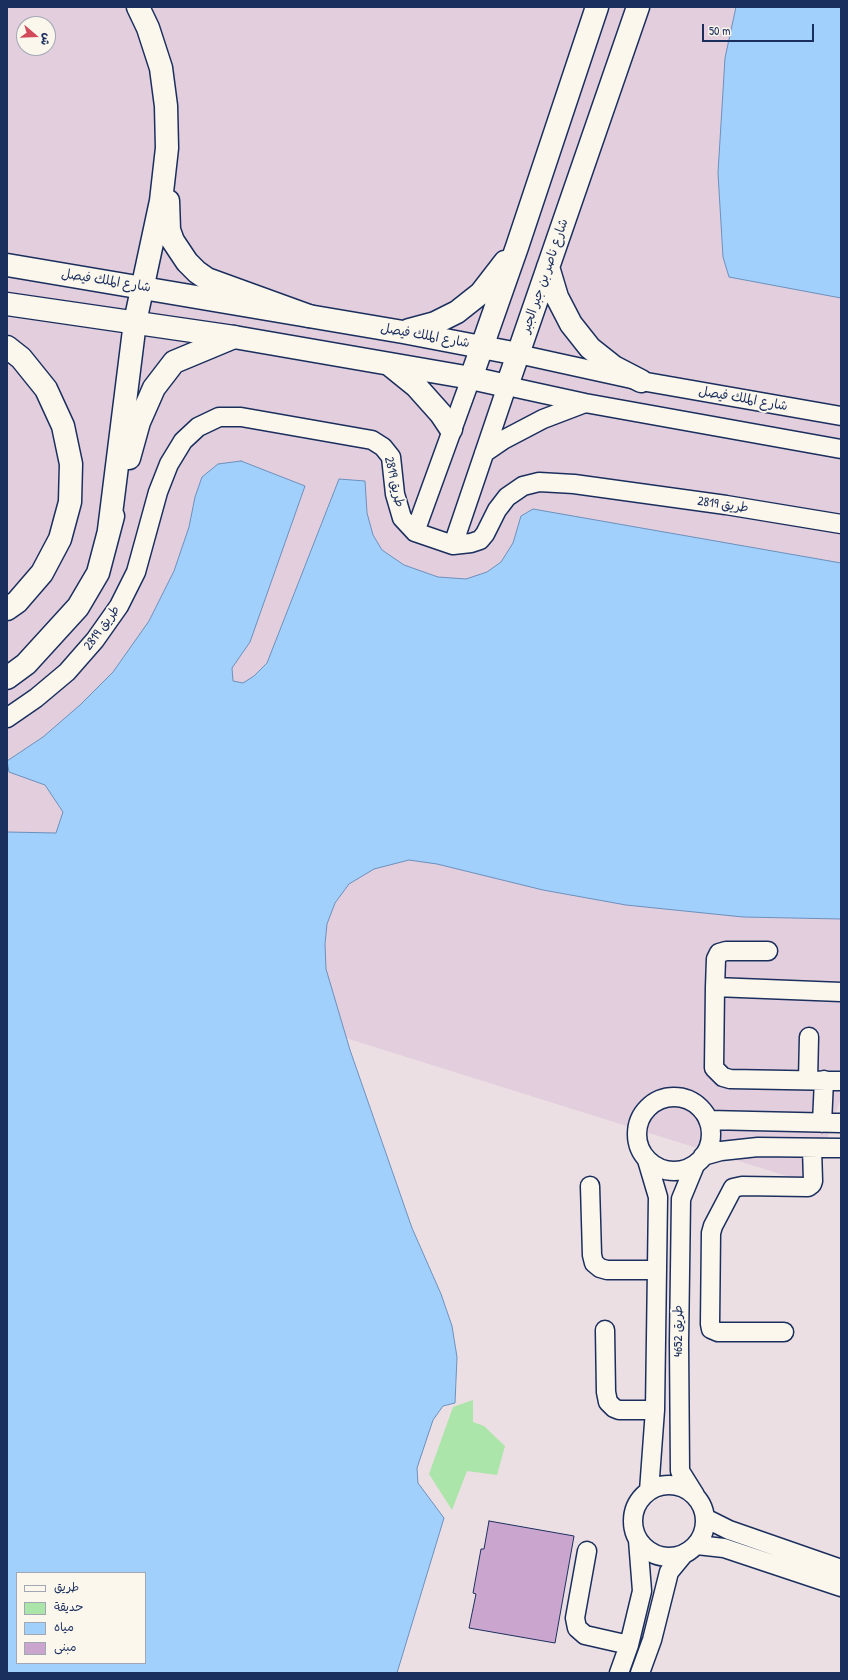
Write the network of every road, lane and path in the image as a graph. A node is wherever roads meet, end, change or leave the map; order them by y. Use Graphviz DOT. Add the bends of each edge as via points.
graph roads {
  1 [pos="138,7"];
  2 [pos="597,7"];
  3 [pos="638,7"];
  4 [pos="166,148"];
  5 [pos="517,247"];
  6 [pos="7,265"];
  7 [pos="548,267"];
  8 [pos="142,287"];
  9 [pos="7,304"];
  10 [pos="309,316"];
  11 [pos="134,322"];
  12 [pos="403,332"];
  13 [pos="234,338"];
  14 [pos="482,346"];
  15 [pos="7,347"];
  16 [pos="518,354"];
  17 [pos="387,363"];
  18 [pos="471,378"];
  19 [pos="642,381"];
  20 [pos="507,386"];
  21 [pos="585,403"];
  22 [pos="841,416"];
  23 [pos="451,429"];
  24 [pos="841,449"];
  25 [pos="484,453"];
  26 [pos="841,524"];
  27 [pos="109,530"];
  28 [pos="415,532"];
  29 [pos="453,545"];
  30 [pos="7,609"];
  31 [pos="7,678"];
  32 [pos="7,718"];
  33 [pos="768,951"];
  34 [pos="715,987"];
  35 [pos="841,992"];
  36 [pos="809,1037"];
  37 [pos="824,1080"];
  38 [pos="708,1120"];
  39 [pos="822,1123"];
  40 [pos="841,1123"];
  41 [pos="812,1148"];
  42 [pos="841,1148"];
  43 [pos="647,1160"];
  44 [pos="699,1160"];
  45 [pos="590,1186"];
  46 [pos="657,1270"];
  47 [pos="605,1330"];
  48 [pos="784,1332"];
  49 [pos="655,1410"];
  50 [pos="649,1491"];
  51 [pos="694,1495"];
  52 [pos="705,1518"];
  53 [pos="638,1540"];
  54 [pos="690,1550"];
  55 [pos="587,1551"];
  56 [pos="841,1569"];
  57 [pos="841,1587"];
  58 [pos="629,1645"];
  59 [pos="619,1673"];
  60 [pos="640,1673"];
  1 -- 4 [label="main road" via="151,35 161,68 166,106"];
  2 -- 5 [label="main road"];
  3 -- 7 [label="main road, شارع ناصر بن جبر الجبر"];
  4 -- 8 [label="main road" via="161,200"];
  4 -- 10 [label="main road" via="169,230 187,262 207,279"];
  5 -- 12 [label="main road" via="481,293 457,312 435,323"];
  5 -- 14 [label="main road"];
  6 -- 8 [label="main road, شارع الملك فيصل"];
  7 -- 16 [label="main road, شارع ناصر بن جبر الجبر"];
  7 -- 19 [label="main road" via="557,297 571,324 585,342 614,367"];
  8 -- 10 [label="main road, شارع الملك فيصل"];
  8 -- 11 [label="main road"];
  9 -- 11 [label="main road"];
  10 -- 12 [label="main road, شارع الملك فيصل"];
  11 -- 13 [label="main road"];
  11 -- 27 [label="main road"];
  12 -- 14 [label="main road, شارع الملك فيصل"];
  13 -- 17 [label="main road"];
  13 -- 27 [label="main road" via="174,362 154,388 139,422"];
  14 -- 16 [label="main road, شارع الملك فيصل"];
  14 -- 18 [label="main road"];
  15 -- 30 [label="main road" via="21,358 46,390 64,426 71,464 70,502 60,539 42,573 17,602"];
  16 -- 19 [label="street, شارع الملك فيصل"];
  16 -- 20 [label="main road, شارع ناصر بن جبر الجبر"];
  17 -- 18 [label="main road"];
  17 -- 23 [label="main road" via="416,386"];
  18 -- 20 [label="main road"];
  18 -- 23 [label="street"];
  19 -- 22 [label="street, شارع الملك فيصل"];
  20 -- 21 [label="street"];
  20 -- 25 [label="street, شارع ناصر بن جبر الجبر"];
  21 -- 24 [label="street"];
  21 -- 25 [label="street" via="543,418"];
  23 -- 28 [label="street"];
  25 -- 29 [label="street, شارع ناصر بن جبر الجبر"];
  26 -- 29 [label="street, طريق 2819" via="726,505 574,484 539,482 523,486 507,497 480,540"];
  27 -- 31 [label="main road" via="98,573 78,607 26,664"];
  28 -- 29 [label="street, طريق 2819"];
  28 -- 32 [label="street, طريق 2819" via="402,518 395,494 391,457 383,447 372,440 241,417 219,417 198,426 183,441 169,464 158,492 136,572 119,606 95,640 67,672"];
  33 -- 34 [label="street" via="726,951 719,954 716,960"];
  34 -- 35 [label="street"];
  34 -- 37 [label="street" via="714,1068 718,1073 730,1078"];
  36 -- 37 [label="street"];
  37 -- 39 [label="street"];
  38 -- 39 [label="street"];
  38 -- 43 [label="street" via="699,1107 688,1100 678,1098 657,1102 647,1109 639,1123 637,1135 640,1149"];
  38 -- 44 [label="street" via="709,1146"];
  39 -- 40 [label="street"];
  41 -- 42 [label="street"];
  41 -- 44 [label="street" via="758,1147 720,1151"];
  41 -- 48 [label="street" via="812,1184 808,1187 733,1188 711,1233 712,1329 718,1332"];
  43 -- 44 [label="street" via="659,1168 672,1171 683,1170"];
  43 -- 46 [label="street, طريق 4652" via="658,1197"];
  44 -- 51 [label="street, طريق 4652" via="681,1199 680,1472"];
  45 -- 46 [label="street" via="594,1263 607,1270"];
  46 -- 49 [label="street, طريق 4652"];
  47 -- 49 [label="street" via="608,1402 619,1410"];
  49 -- 50 [label="street, طريق 4652"];
  50 -- 51 [label="street" via="660,1486 672,1485 684,1488"];
  50 -- 53 [label="street" via="635,1508 634,1530"];
  51 -- 52 [label="street" via="702,1505"];
  52 -- 54 [label="street" via="702,1537"];
  52 -- 56 [label="street" via="729,1530"];
  53 -- 54 [label="street" via="646,1550 658,1556 670,1558"];
  53 -- 58 [label="street" via="642,1591"];
  54 -- 57 [label="street" via="724,1548"];
  54 -- 60 [label="street" via="669,1572 652,1640"];
  55 -- 58 [label="street" via="575,1618 577,1628 585,1635"];
  58 -- 59 [label="street"];
}
